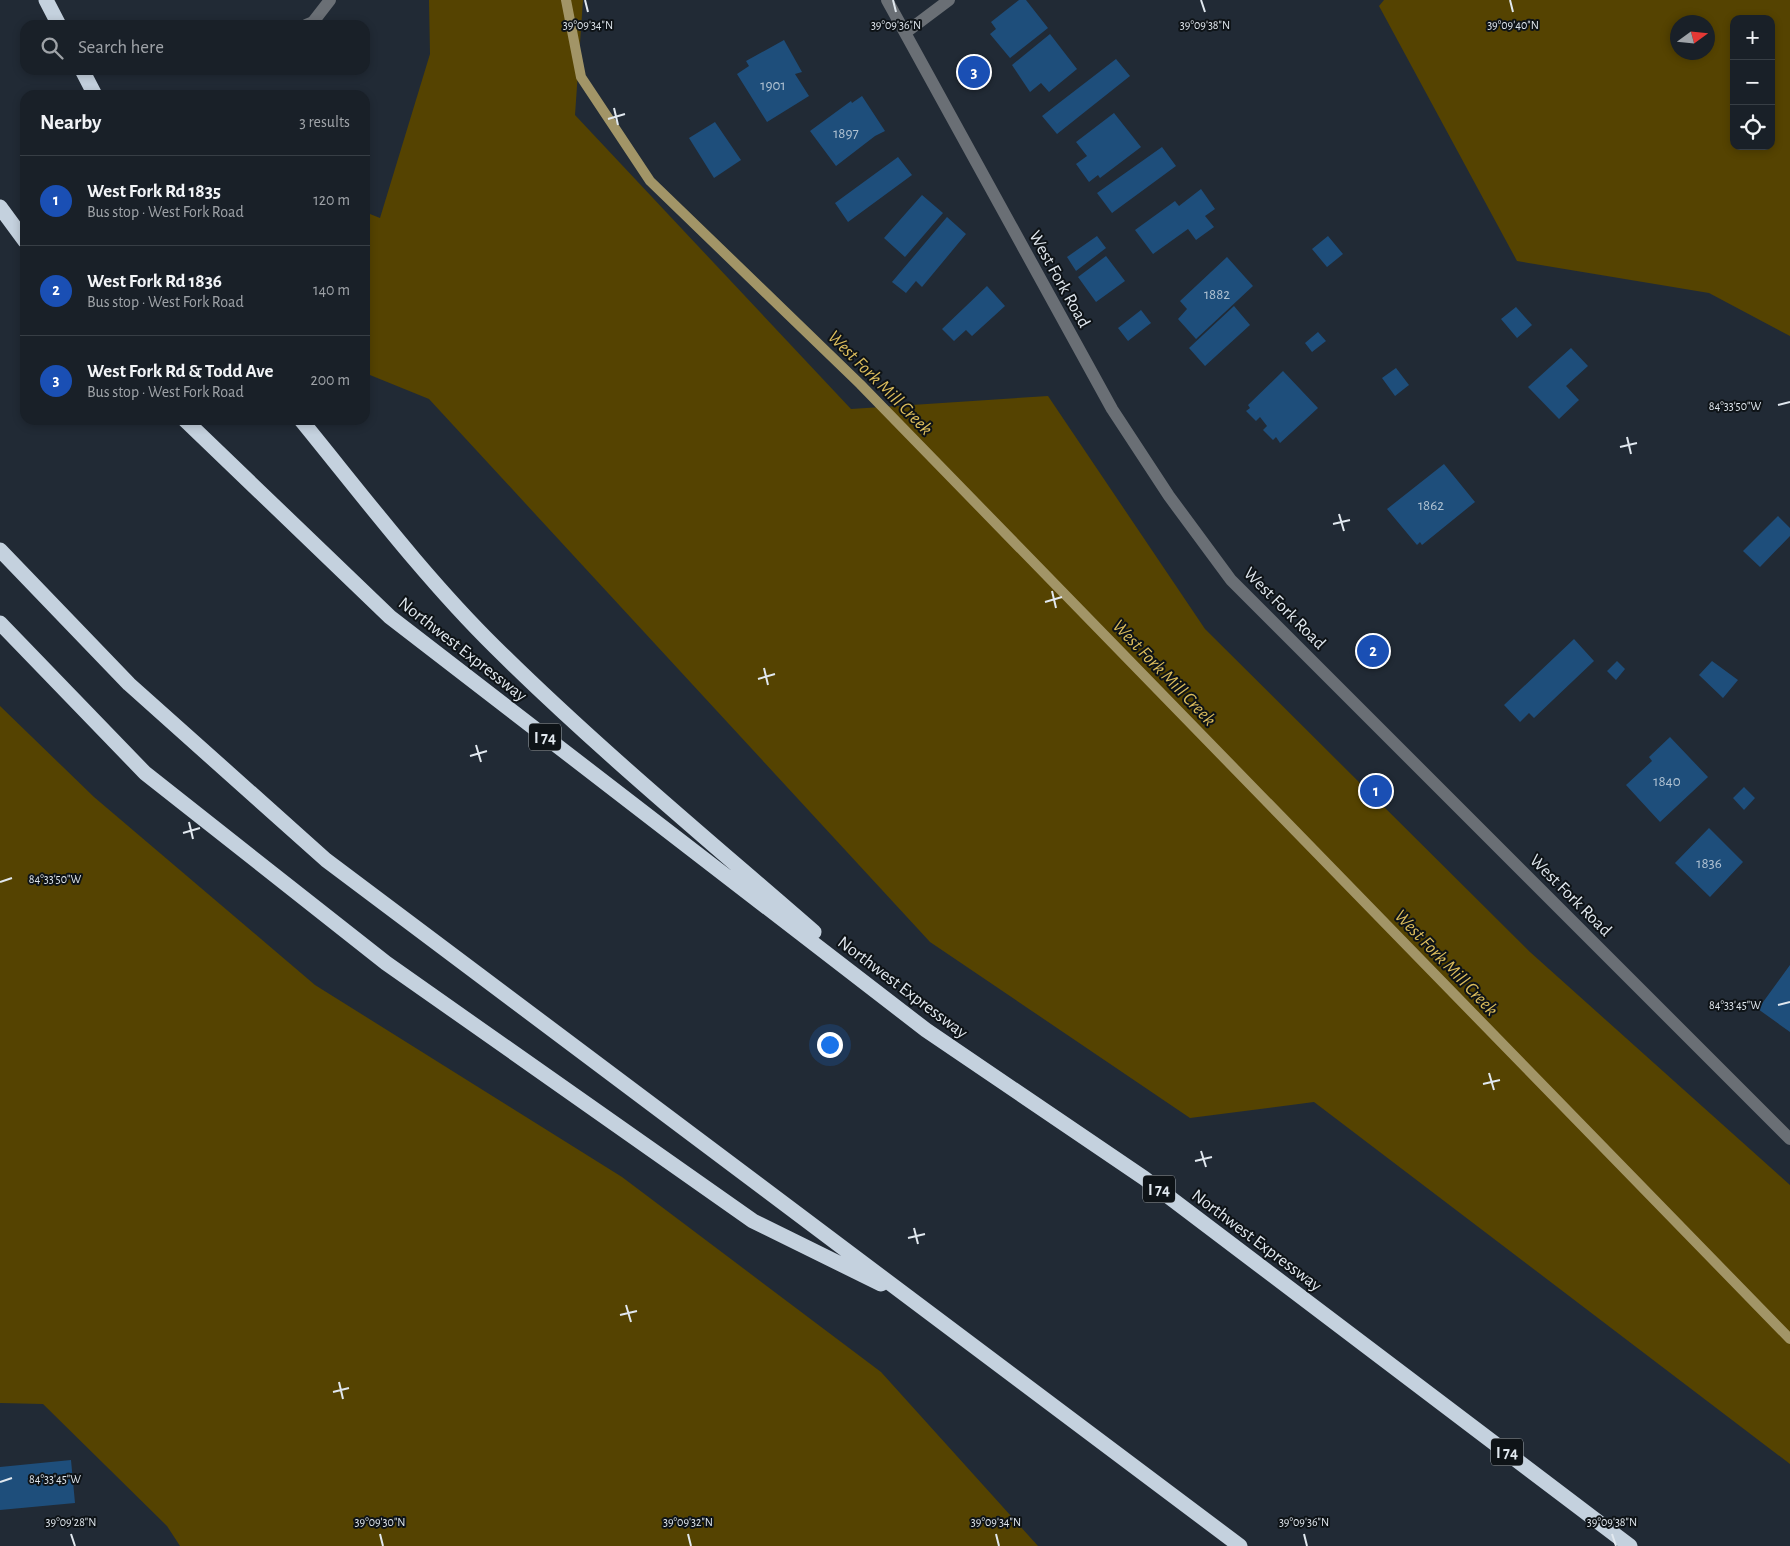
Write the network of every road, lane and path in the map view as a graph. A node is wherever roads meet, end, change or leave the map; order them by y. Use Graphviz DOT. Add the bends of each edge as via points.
graph roads {
  1 [pos="46,0"];
  2 [pos="330,0"];
  3 [pos="887,0"];
  4 [pos="949,0"];
  5 [pos="56,20"];
  6 [pos="315,20"];
  7 [pos="905,33"];
  8 [pos="85,75"];
  9 [pos="92,90"];
  10 [pos="0,208"];
  11 [pos="20,234"];
  12 [pos="189,425"];
  13 [pos="305,425"];
  14 [pos="0,550"];
  15 [pos="0,623"];
  16 [pos="926,1030"];
  17 [pos="1790,1139"];
  18 [pos="916,1302"];
  19 [pos="1240,1546"];
  20 [pos="1630,1546"];
  1 -- 5 [label="highway"];
  2 -- 6 [label="street"];
  3 -- 7 [label="street, West Fork Road"];
  4 -- 7 [label="street"];
  7 -- 17 [label="street, West Fork Road" via="1112,409 1169,496 1231,580"];
  8 -- 9 [label="highway"];
  10 -- 11 [label="highway"];
  12 -- 16 [label="highway, Northwest Expressway / I 74" via="390,617"];
  13 -- 16 [label="highway" via="404,546 494,646 578,726"];
  14 -- 18 [label="highway" via="129,684 326,860"];
  15 -- 18 [label="highway" via="145,773 386,963 753,1221"];
  16 -- 20 [label="highway, Northwest Expressway / I 74" via="1144,1178"];
  18 -- 19 [label="highway"];
}
